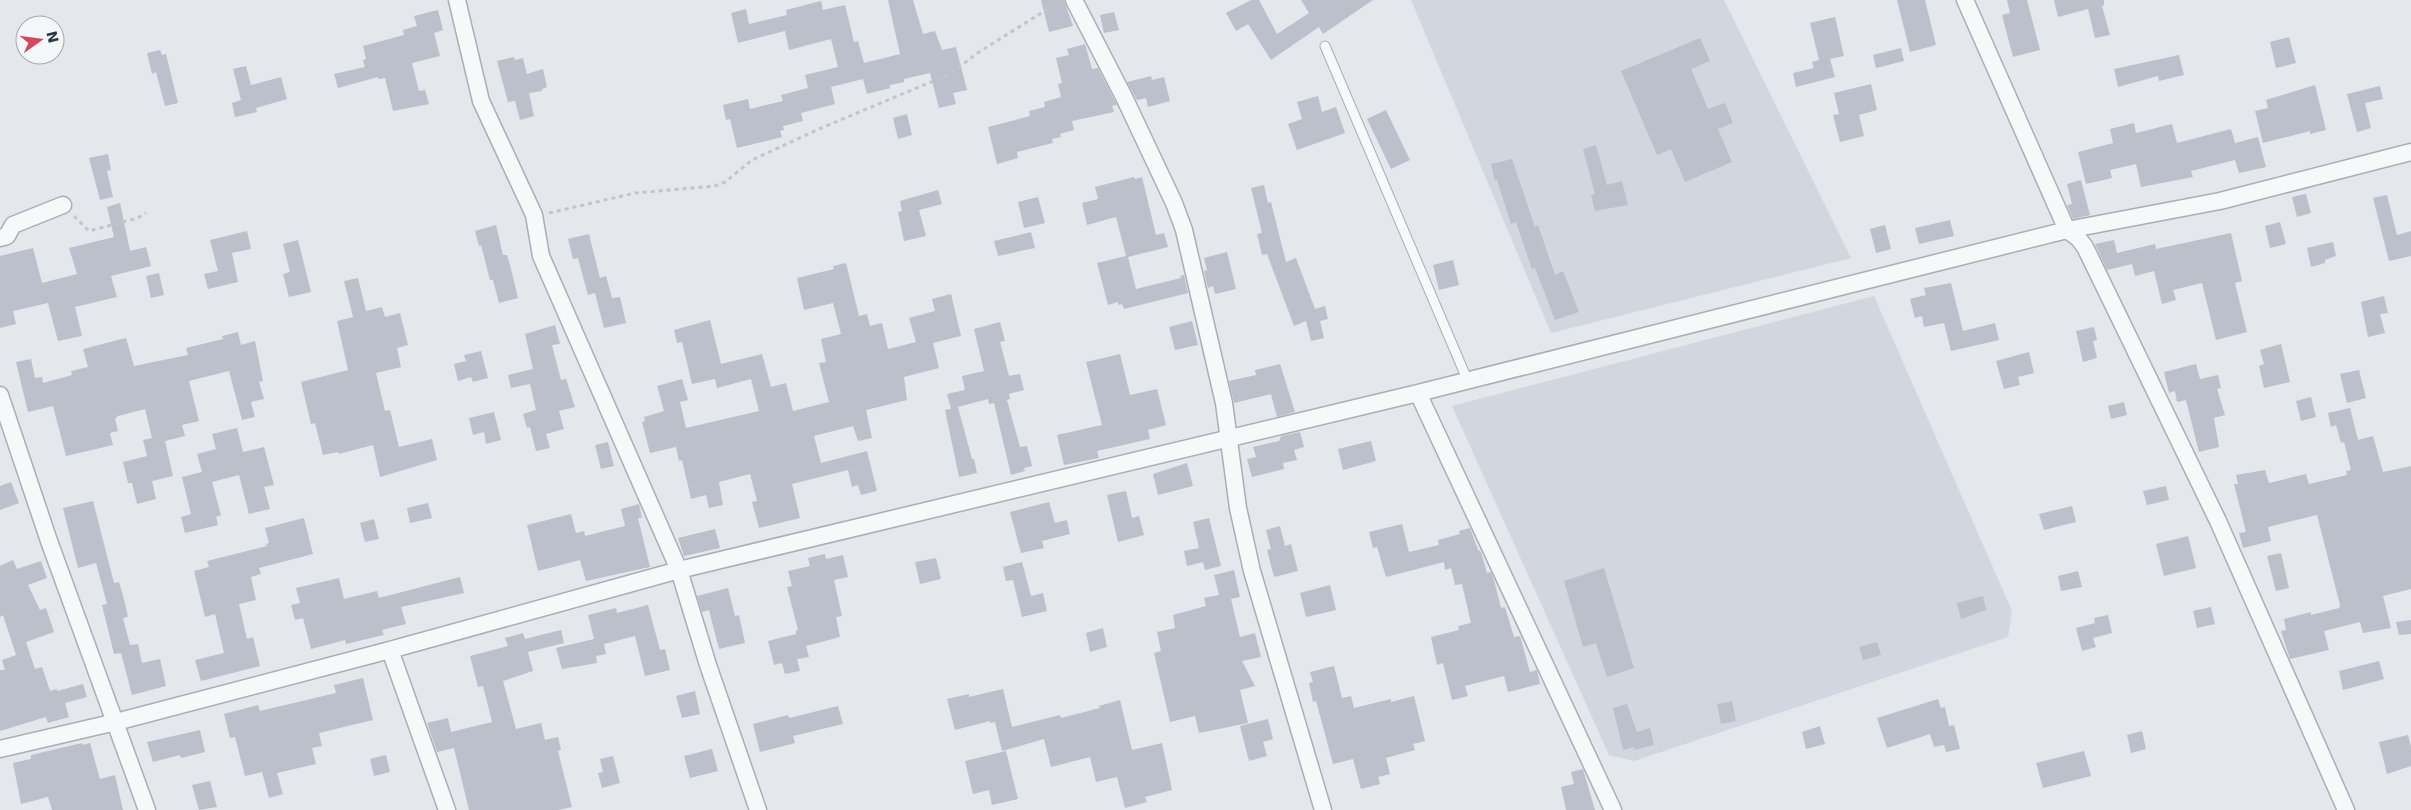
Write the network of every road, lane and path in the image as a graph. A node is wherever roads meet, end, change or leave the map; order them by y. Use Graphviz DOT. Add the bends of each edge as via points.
graph roads {
  1 [pos="457,0"];
  2 [pos="1063,0"];
  3 [pos="1074,0"];
  4 [pos="1965,0"];
  5 [pos="1325,46"];
  6 [pos="2411,152"];
  7 [pos="63,205"];
  8 [pos="146,213"];
  9 [pos="534,215"];
  10 [pos="2067,230"];
  11 [pos="0,238"];
  12 [pos="1467,379"];
  13 [pos="1418,393"];
  14 [pos="0,395"];
  15 [pos="1229,439"];
  16 [pos="679,570"];
  17 [pos="390,650"];
  18 [pos="116,722"];
  19 [pos="0,749"];
  20 [pos="146,810"];
  21 [pos="447,810"];
  22 [pos="758,810"];
  23 [pos="1322,810"];
  24 [pos="1613,810"];
  25 [pos="2346,810"];
  1 -- 9 [label="street" via="482,105"];
  2 -- 9 [label="path" via="979,52 950,74 765,154 740,168 725,182 715,186 627,195 570,210"];
  3 -- 15 [label="street" via="1124,97 1182,224 1210,339"];
  4 -- 10 [label="street"];
  5 -- 12 [label="lane"];
  6 -- 10 [label="street" via="2220,201"];
  7 -- 8 [label="path" via="88,231"];
  7 -- 11 [label="street" via="13,225 7,236"];
  9 -- 16 [label="street" via="541,256"];
  10 -- 12 [label="street"];
  10 -- 25 [label="street" via="2085,247 2195,470"];
  12 -- 13 [label="street"];
  13 -- 15 [label="street"];
  13 -- 24 [label="street"];
  14 -- 18 [label="street" via="55,558"];
  15 -- 16 [label="street"];
  15 -- 23 [label="street" via="1237,505 1252,572"];
  16 -- 17 [label="street"];
  16 -- 22 [label="street"];
  17 -- 18 [label="street"];
  17 -- 21 [label="street"];
  18 -- 19 [label="street"];
  18 -- 20 [label="street"];
}
